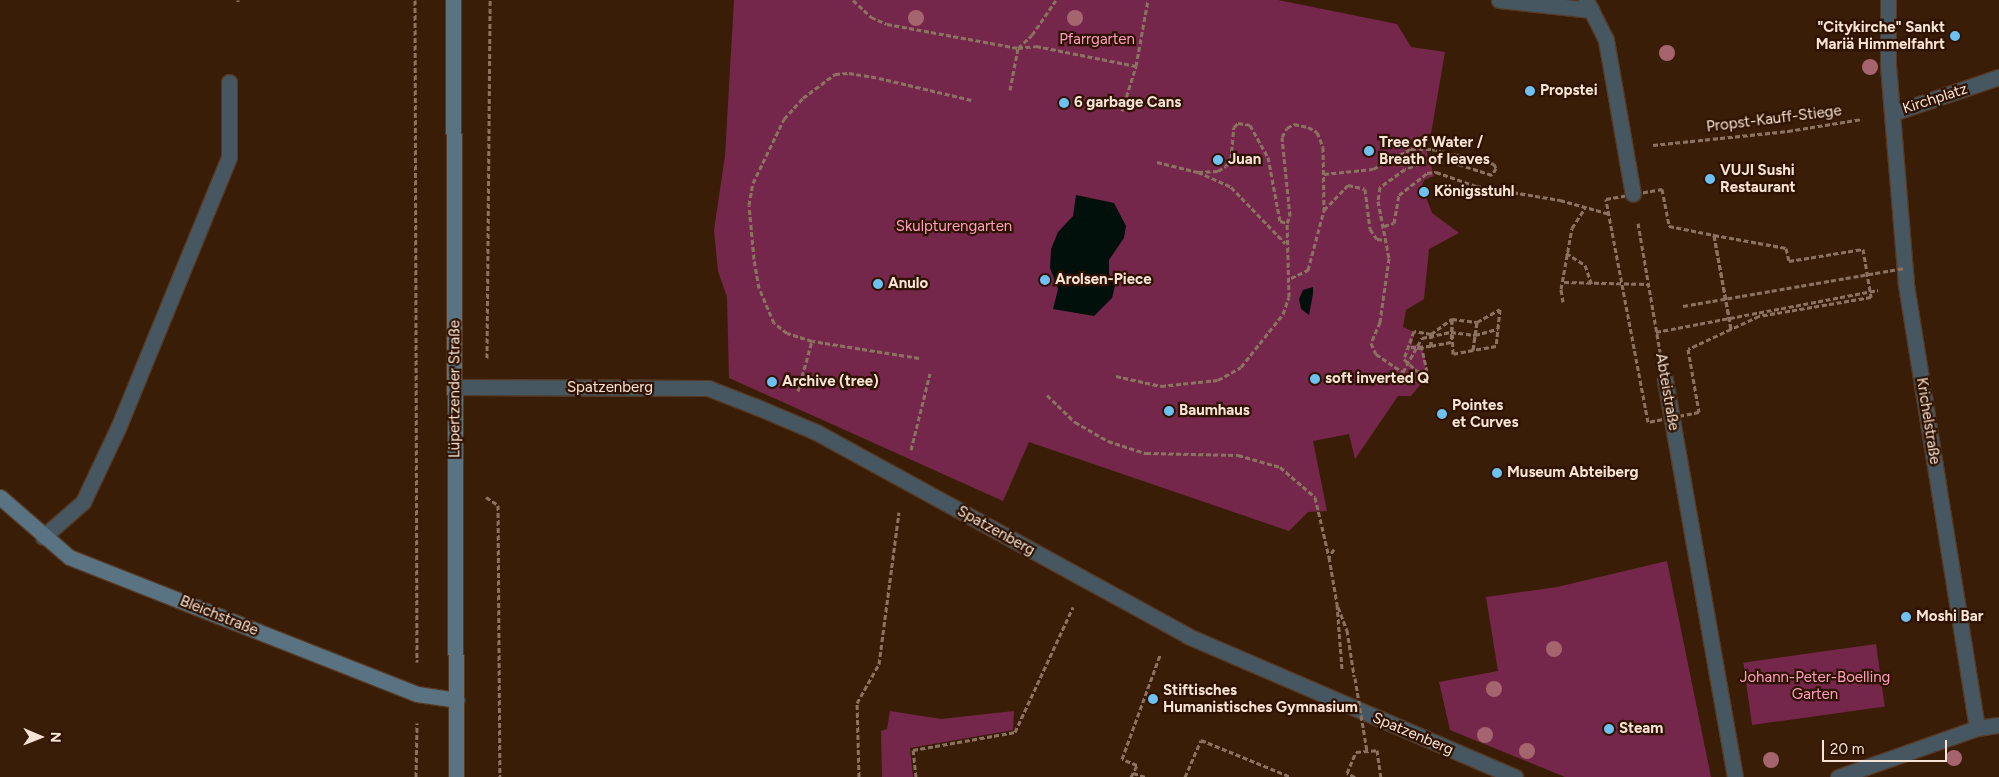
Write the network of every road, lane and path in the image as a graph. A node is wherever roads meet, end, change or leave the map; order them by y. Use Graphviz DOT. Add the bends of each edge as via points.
graph roads {
  1 [pos="415,0"];
  2 [pos="453,0"];
  3 [pos="854,0"];
  4 [pos="1056,0"];
  5 [pos="1148,0"];
  6 [pos="1499,0"];
  7 [pos="1888,0"];
  8 [pos="1589,5"];
  9 [pos="1018,48"];
  10 [pos="1136,66"];
  11 [pos="1999,76"];
  12 [pos="229,82"];
  13 [pos="1010,90"];
  14 [pos="971,100"];
  15 [pos="1122,111"];
  16 [pos="1893,113"];
  17 [pos="1658,144"];
  18 [pos="1157,162"];
  19 [pos="1198,172"];
  20 [pos="1324,174"];
  21 [pos="1634,199"];
  22 [pos="1584,208"];
  23 [pos="1324,210"];
  24 [pos="1609,214"];
  25 [pos="1619,216"];
  26 [pos="1637,220"];
  27 [pos="1287,224"];
  28 [pos="1384,226"];
  29 [pos="1714,235"];
  30 [pos="1387,240"];
  31 [pos="1285,243"];
  32 [pos="1566,253"];
  33 [pos="1905,268"];
  34 [pos="1290,278"];
  35 [pos="1564,282"];
  36 [pos="1648,284"];
  37 [pos="1592,285"];
  38 [pos="1622,285"];
  39 [pos="1870,291"];
  40 [pos="1563,302"];
  41 [pos="1682,306"];
  42 [pos="1729,317"];
  43 [pos="1452,319"];
  44 [pos="1477,322"];
  45 [pos="1498,329"];
  46 [pos="1731,329"];
  47 [pos="1451,332"];
  48 [pos="1656,332"];
  49 [pos="1431,334"];
  50 [pos="1475,335"];
  51 [pos="1431,339"];
  52 [pos="812,341"];
  53 [pos="1451,342"];
  54 [pos="1411,346"];
  55 [pos="1430,346"];
  56 [pos="1417,348"];
  57 [pos="1422,348"];
  58 [pos="1473,350"];
  59 [pos="920,358"];
  60 [pos="1409,366"];
  61 [pos="930,373"];
  62 [pos="1116,376"];
  63 [pos="1665,380"];
  64 [pos="454,387"];
  65 [pos="1047,395"];
  66 [pos="1672,417"];
  67 [pos="790,421"];
  68 [pos="904,481"];
  69 [pos="0,497"];
  70 [pos="43,537"];
  71 [pos="1334,549"];
  72 [pos="1329,557"];
  73 [pos="1077,598"];
  74 [pos="1337,604"];
  75 [pos="1164,646"];
  76 [pos="1342,664"];
  77 [pos="417,694"];
  78 [pos="457,700"];
  79 [pos="1999,725"];
  80 [pos="1977,728"];
  81 [pos="1367,751"];
  82 [pos="1132,775"];
  83 [pos="416,777"];
  84 [pos="456,777"];
  85 [pos="859,777"];
  86 [pos="916,777"];
  87 [pos="1145,777"];
  88 [pos="1186,777"];
  89 [pos="1291,777"];
  90 [pos="1355,777"];
  91 [pos="1381,777"];
  92 [pos="1515,777"];
  93 [pos="1734,777"];
  94 [pos="1838,777"];
  1 -- 77 [label="path"];
  2 -- 64 [label="street, Lüpertzender Straße"];
  3 -- 9 [label="path" via="878,22"];
  4 -- 9 [label="path" via="1032,35"];
  5 -- 10 [label="path"];
  6 -- 8 [label="street"];
  7 -- 16 [label="street, Kirchplatz" via="1888,65"];
  8 -- 21 [label="street" via="1606,40"];
  9 -- 10 [label="path" via="1036,46"];
  9 -- 13 [label="path"];
  10 -- 15 [label="path"];
  11 -- 16 [label="street, Kirchplatz"];
  12 -- 70 [label="street" via="229,157 218,184 118,428 83,502"];
  14 -- 52 [label="path" via="849,73 825,79 784,119 753,183 749,204 754,258 759,288 774,323 787,333"];
  16 -- 17 [label="path, Propst-Kauff-Stiege" via="1788,131"];
  16 -- 33 [label="street, Krichelstraße"];
  18 -- 19 [label="path"];
  19 -- 27 [label="path" via="1218,171 1226,166 1231,159 1234,127 1238,123 1250,125 1268,158 1280,221"];
  19 -- 31 [label="path" via="1231,187"];
  20 -- 23 [label="path"];
  20 -- 27 [label="path" via="1323,147 1317,132 1294,124 1287,128 1282,137 1290,216"];
  20 -- 28 [label="path" via="1373,169 1411,149 1432,149 1494,164 1496,168 1492,175 1458,164 1427,161 1405,168 1380,187 1378,201"];
  21 -- 24 [label="path" via="1606,200"];
  21 -- 29 [label="path" via="1662,189 1669,226"];
  22 -- 24 [label="path"];
  22 -- 28 [label="path" via="1560,200 1476,186 1436,172 1427,173 1399,195 1394,223"];
  22 -- 32 [label="path" via="1572,228"];
  23 -- 30 [label="path" via="1348,185 1363,186 1367,192 1370,229 1377,239"];
  23 -- 34 [label="path" via="1308,270"];
  24 -- 25 [label="path"];
  24 -- 38 [label="path"];
  26 -- 36 [label="path, Abteistraße"];
  27 -- 31 [label="path"];
  28 -- 30 [label="path"];
  29 -- 39 [label="path" via="1786,248 1788,261 1863,249"];
  29 -- 42 [label="path"];
  30 -- 60 [label="path" via="1389,258 1380,322 1371,339 1372,348 1403,372"];
  31 -- 34 [label="path"];
  32 -- 35 [label="path"];
  32 -- 37 [label="path" via="1585,265"];
  33 -- 41 [label="path, bridge"];
  33 -- 80 [label="street, Krichelstraße"];
  34 -- 62 [label="path" via="1283,314 1240,367 1218,380 1161,386"];
  35 -- 37 [label="path"];
  35 -- 40 [label="path" via="1561,289"];
  36 -- 38 [label="path"];
  36 -- 48 [label="path, Abteistraße"];
  37 -- 38 [label="path"];
  38 -- 66 [label="path" via="1648,422"];
  39 -- 42 [label="path"];
  39 -- 46 [label="path" via="1871,297 1759,316"];
  42 -- 46 [label="path"];
  42 -- 48 [label="path"];
  43 -- 44 [label="path"];
  43 -- 47 [label="path"];
  43 -- 49 [label="path"];
  43 -- 53 [label="path"];
  44 -- 45 [label="path" via="1500,309"];
  44 -- 50 [label="path"];
  44 -- 58 [label="path"];
  45 -- 50 [label="path"];
  45 -- 58 [label="path" via="1496,346"];
  46 -- 66 [label="path" via="1688,349 1699,412"];
  47 -- 50 [label="path"];
  47 -- 51 [label="path"];
  47 -- 53 [label="path"];
  48 -- 63 [label="path, Abteistraße"];
  49 -- 51 [label="path"];
  49 -- 54 [label="path" via="1414,331"];
  50 -- 58 [label="path"];
  51 -- 55 [label="path"];
  51 -- 56 [label="path" via="1422,338"];
  52 -- 59 [label="path"];
  52 -- 67 [label="path"];
  53 -- 55 [label="path"];
  53 -- 58 [label="path" via="1453,354"];
  54 -- 56 [label="path"];
  54 -- 60 [label="path" via="1404,360"];
  55 -- 57 [label="path"];
  56 -- 57 [label="path"];
  56 -- 60 [label="path"];
  57 -- 60 [label="path" via="1427,372"];
  61 -- 68 [label="path"];
  63 -- 66 [label="street, Abteistraße"];
  64 -- 67 [label="street, Spatzenberg" via="708,388"];
  64 -- 78 [label="street, Lüpertzender Straße"];
  65 -- 72 [label="path" via="1084,427 1108,441 1146,453 1238,455 1280,467 1315,497"];
  66 -- 93 [label="street, Abteistraße"];
  67 -- 68 [label="street, Spatzenberg"];
  68 -- 85 [label="path" via="880,664 857,703"];
  68 -- 92 [label="street, Spatzenberg" via="1188,636"];
  69 -- 70 [label="street, Bleichstraße"];
  70 -- 77 [label="street, Bleichstraße" via="69,557"];
  71 -- 72 [label="path"];
  72 -- 74 [label="path"];
  73 -- 86 [label="path" via="1015,732 913,750"];
  74 -- 76 [label="path"];
  74 -- 81 [label="path, bridge" via="1347,630"];
  75 -- 82 [label="path" via="1122,759 1137,765"];
  77 -- 78 [label="street, Bleichstraße"];
  77 -- 83 [label="path"];
  78 -- 84 [label="street, Lüpertzender Straße"];
  79 -- 80 [label="street"];
  80 -- 94 [label="street"];
  81 -- 90 [label="path" via="1356,752 1347,774"];
  81 -- 91 [label="path" via="1377,750"];
  82 -- 87 [label="path"];
  88 -- 89 [label="path" via="1201,740"];
}
